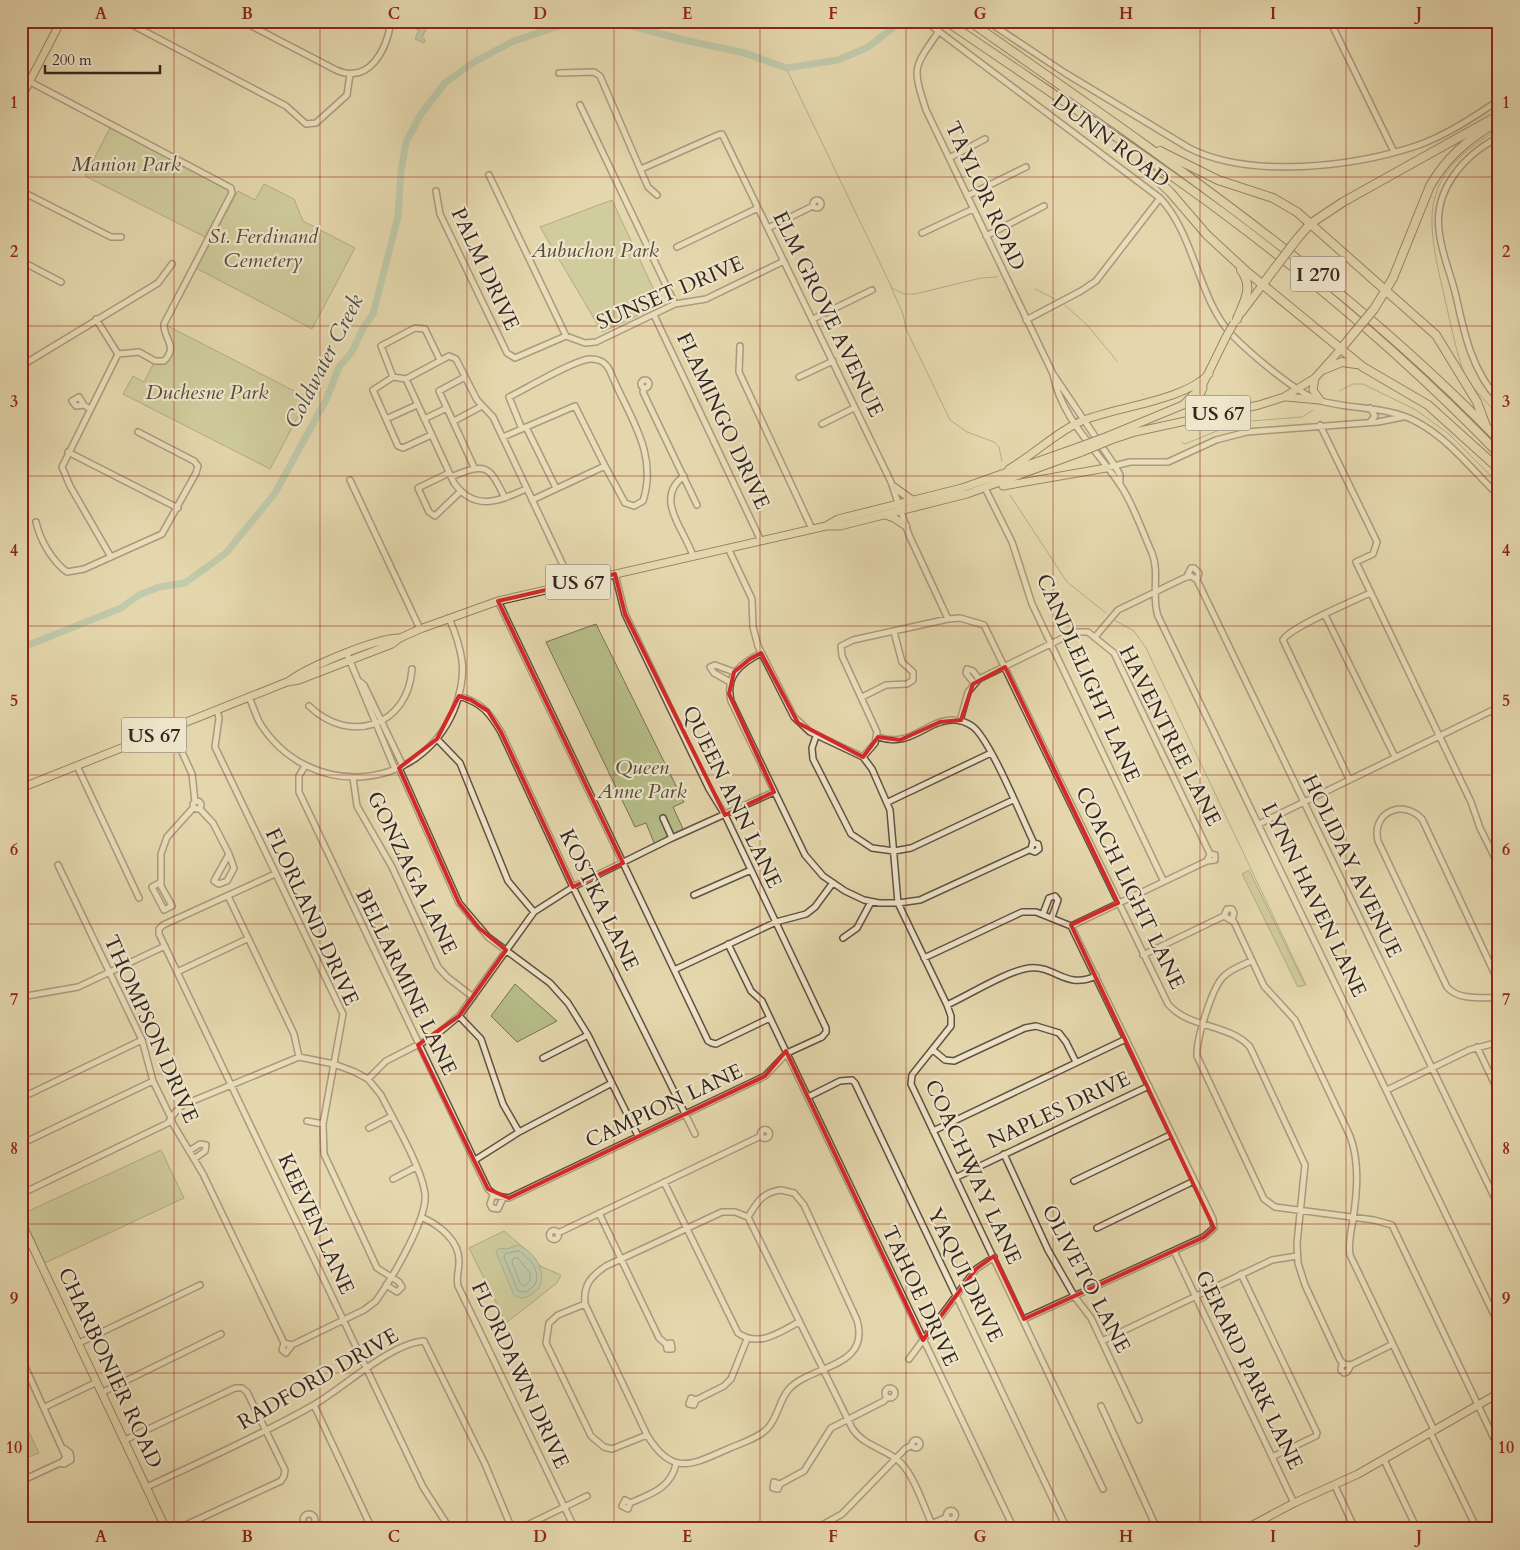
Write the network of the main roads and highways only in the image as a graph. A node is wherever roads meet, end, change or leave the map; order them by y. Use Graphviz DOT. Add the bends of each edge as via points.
graph roads {
  1 [pos="946,21"];
  2 [pos="969,21"];
  3 [pos="59,24"];
  4 [pos="21,98"];
  5 [pos="1499,115"];
  6 [pos="1499,121"];
  7 [pos="1099,126"];
  8 [pos="1136,139"];
  9 [pos="1310,224"];
  10 [pos="1225,252"];
  11 [pos="1393,278"];
  12 [pos="1263,284"];
  13 [pos="1385,292"];
  14 [pos="1409,311"];
  15 [pos="1235,321"];
  16 [pos="1340,350"];
  17 [pos="1352,359"];
  18 [pos="1360,366"];
  19 [pos="1325,369"];
  20 [pos="1209,374"];
  21 [pos="1315,378"];
  22 [pos="1284,397"];
  23 [pos="1222,412"];
  24 [pos="1486,427"];
  25 [pos="1110,438"];
  26 [pos="1499,440"];
  27 [pos="1080,449"];
  28 [pos="1499,454"];
  29 [pos="1106,468"];
  30 [pos="1499,469"];
  31 [pos="995,477"];
  32 [pos="894,487"];
  33 [pos="985,488"];
  34 [pos="913,500"];
  35 [pos="900,507"];
  36 [pos="882,515"];
  37 [pos="826,526"];
  38 [pos="906,526"];
  39 [pos="21,788"];
  40 [pos="21,1222"];
  41 [pos="1499,1393"];
  42 [pos="166,1529"];
  43 [pos="1245,1529"];
  1 -- 7 [label="highway, I 270"];
  2 -- 8 [label="highway, I 270"];
  3 -- 4 [label="main road"];
  5 -- 9 [label="highway, US 67" via="1358,193"];
  6 -- 11 [label="highway, US 67" via="1461,146 1437,172"];
  7 -- 10 [label="highway" via="1170,192"];
  7 -- 28 [label="highway, I 270" via="1210,203 1312,283 1419,375"];
  8 -- 9 [label="highway" via="1218,180 1273,198"];
  8 -- 24 [label="highway, I 270" via="1316,272 1401,346"];
  9 -- 12 [label="highway, US 67, bridge"];
  9 -- 13 [label="highway"];
  10 -- 12 [label="highway"];
  10 -- 15 [label="highway" via="1243,271 1248,283 1247,297"];
  11 -- 13 [label="highway, US 67"];
  11 -- 14 [label="highway" via="1395,294"];
  12 -- 15 [label="main road, US 67"];
  12 -- 16 [label="highway"];
  13 -- 14 [label="highway"];
  13 -- 16 [label="highway, US 67, bridge"];
  14 -- 24 [label="highway" via="1440,341 1477,402"];
  15 -- 20 [label="main road, US 67, bridge"];
  16 -- 17 [label="highway"];
  16 -- 19 [label="main road, US 67"];
  17 -- 18 [label="highway"];
  17 -- 19 [label="highway" via="1342,358"];
  18 -- 19 [label="highway" via="1342,362"];
  18 -- 30 [label="highway" via="1428,405"];
  19 -- 21 [label="main road, US 67"];
  20 -- 23 [label="main road" via="1200,396 1200,405"];
  20 -- 25 [label="main road, US 67" via="1183,405"];
  20 -- 31 [label="main road" via="1185,391 1083,420"];
  21 -- 22 [label="main road, US 67"];
  21 -- 22 [label="main road" via="1313,390 1320,400"];
  22 -- 23 [label="main road, US 67"];
  23 -- 25 [label="main road, US 67"];
  24 -- 26 [label="highway, I 270"];
  25 -- 27 [label="main road, US 67, bridge"];
  27 -- 31 [label="main road, US 67"];
  27 -- 33 [label="main road, US 67"];
  29 -- 33 [label="main road"];
  31 -- 34 [label="main road, US 67"];
  32 -- 34 [label="main road"];
  33 -- 35 [label="main road, US 67"];
  34 -- 35 [label="main road, US 67"];
  35 -- 36 [label="main road, US 67"];
  35 -- 37 [label="main road, US 67" via="838,519"];
  36 -- 37 [label="main road, US 67" via="840,526"];
  36 -- 38 [label="main road"];
  37 -- 39 [label="main road, US 67" via="498,601"];
  40 -- 42 [label="main road, CHARBONIER ROAD"];
  41 -- 43 [label="main road" via="1384,1460"];
}
